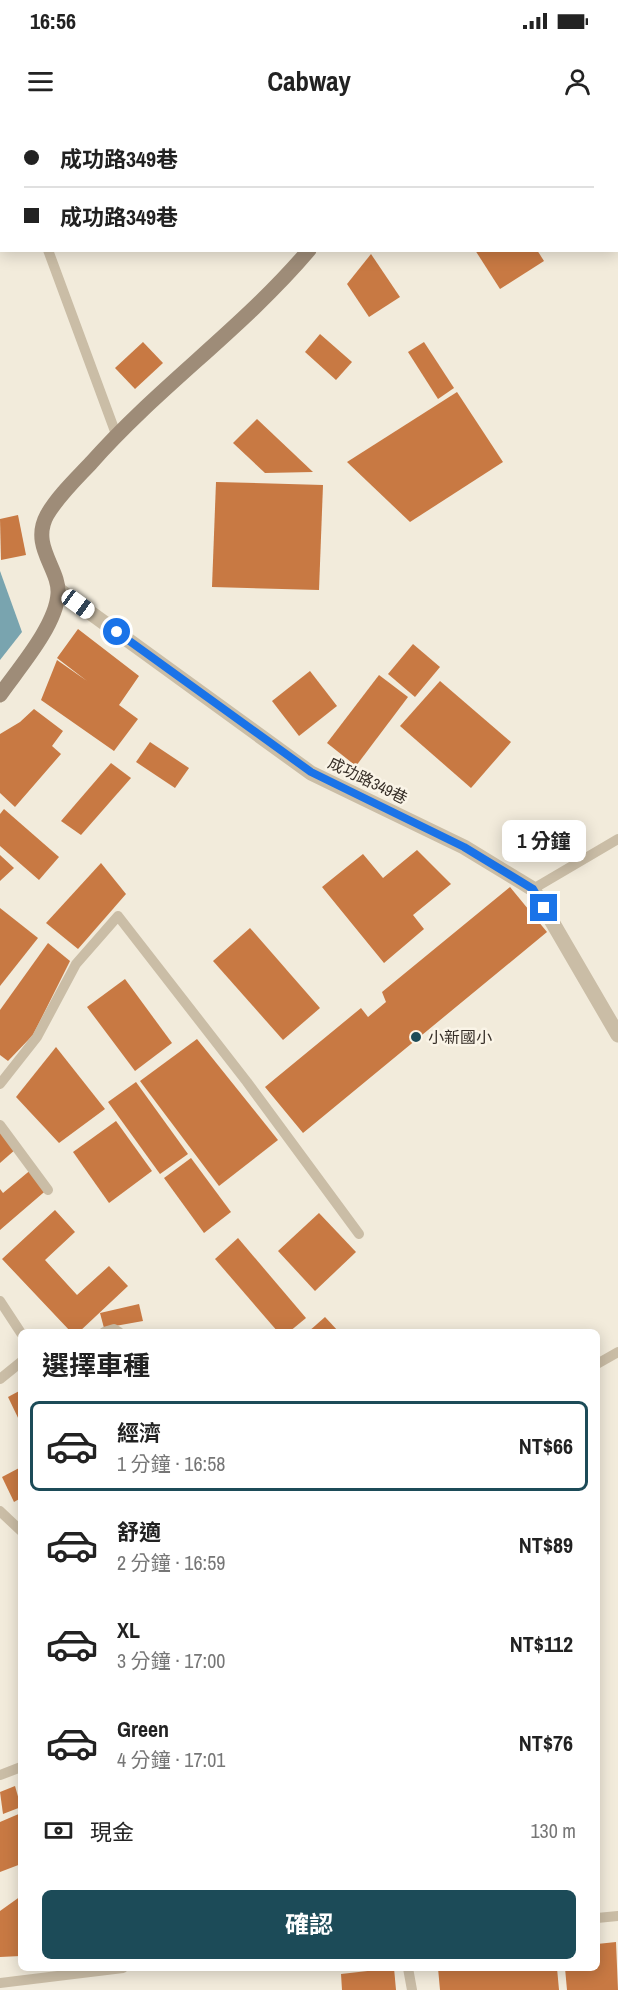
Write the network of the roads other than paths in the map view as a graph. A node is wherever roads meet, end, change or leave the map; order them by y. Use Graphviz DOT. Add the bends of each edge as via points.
graph roads {
  1 [pos="49,252"];
  2 [pos="307,252"];
  3 [pos="116,434"];
  4 [pos="59,590"];
  5 [pos="0,696"];
  6 [pos="618,839"];
  7 [pos="533,889"];
  8 [pos="618,1035"];
  9 [pos="0,1084"];
  10 [pos="0,1125"];
  11 [pos="48,1190"];
  12 [pos="359,1234"];
  13 [pos="0,1301"];
  14 [pos="18,1329"];
  15 [pos="618,1352"];
  16 [pos="600,1362"];
  17 [pos="18,1364"];
  18 [pos="0,1379"];
  19 [pos="0,1511"];
  20 [pos="18,1527"];
  21 [pos="18,1768"];
  22 [pos="0,1775"];
  23 [pos="618,1916"];
  24 [pos="600,1918"];
  25 [pos="98,1971"];
  26 [pos="409,1971"];
  27 [pos="0,1983"];
  28 [pos="412,1990"];
  1 -- 3 [label="lane"];
  2 -- 3 [label="street"];
  3 -- 4 [label="street" via="58,500 43,524 44,547"];
  4 -- 5 [label="street" via="47,625"];
  4 -- 7 [label="street, 成功路349巷" via="311,772 464,847"];
  6 -- 7 [label="lane"];
  7 -- 8 [label="street, 成功路349巷"];
  9 -- 12 [label="lane" via="37,1037 76,964 118,916"];
  10 -- 11 [label="lane"];
  13 -- 14 [label="lane"];
  15 -- 16 [label="lane"];
  17 -- 18 [label="lane"];
  19 -- 20 [label="lane"];
  21 -- 22 [label="lane"];
  23 -- 24 [label="lane"];
  25 -- 27 [label="lane"];
  26 -- 28 [label="lane"];
}
